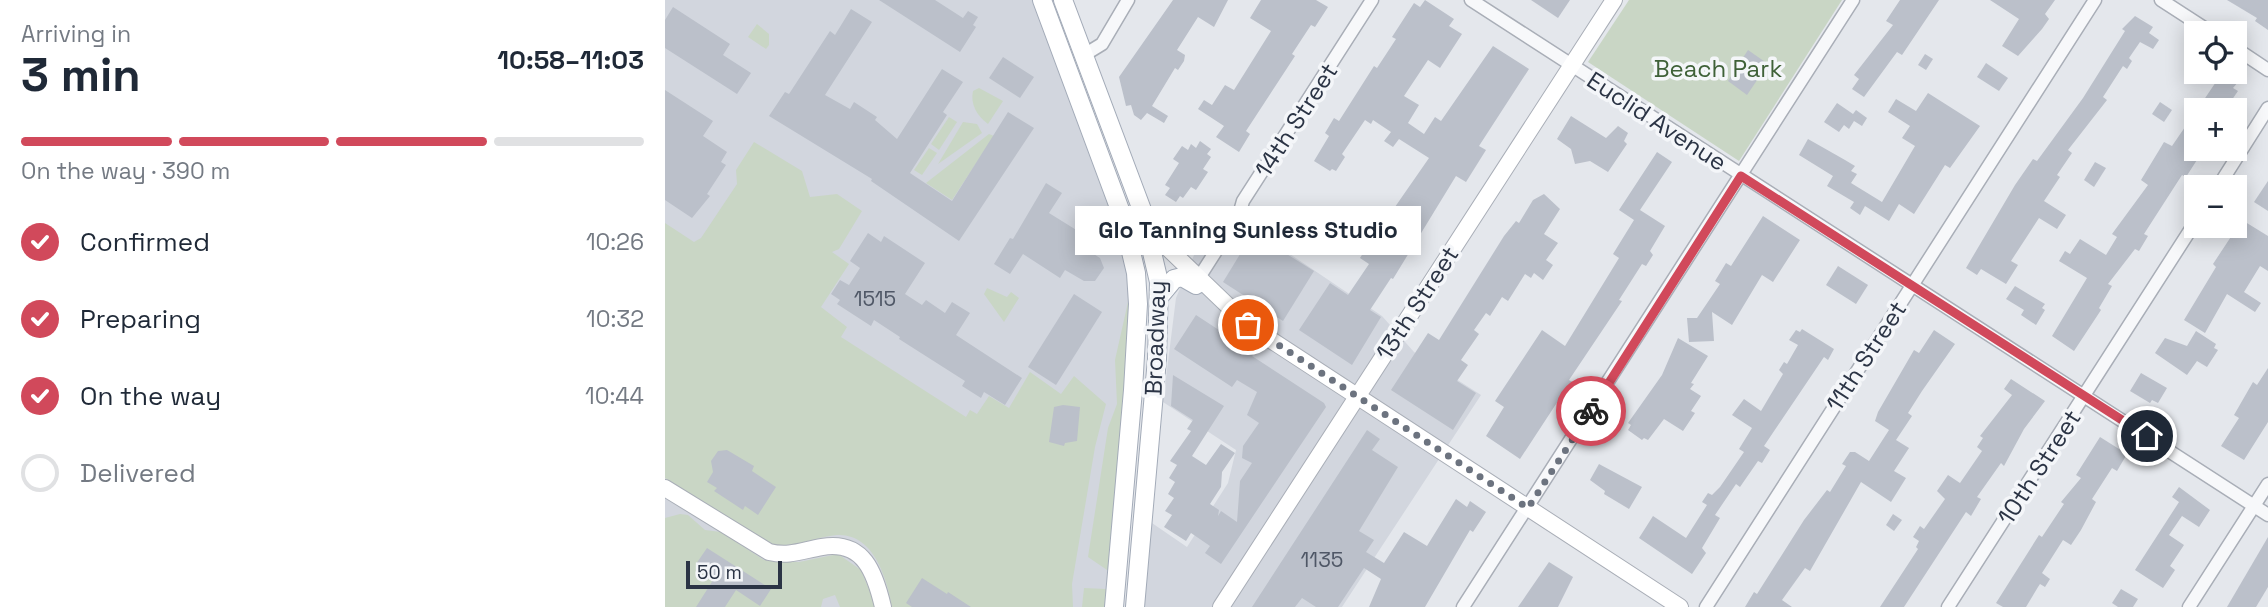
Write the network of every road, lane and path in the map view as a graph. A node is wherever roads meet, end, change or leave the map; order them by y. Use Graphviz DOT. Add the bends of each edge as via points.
graph roads {
  1 [pos="1042,0"];
  2 [pos="1063,0"];
  3 [pos="1128,0"];
  4 [pos="1372,0"];
  5 [pos="1471,0"];
  6 [pos="1614,0"];
  7 [pos="1853,0"];
  8 [pos="2095,0"];
  9 [pos="2161,0"];
  10 [pos="2193,21"];
  11 [pos="1084,55"];
  12 [pos="2247,56"];
  13 [pos="1572,66"];
  14 [pos="2268,70"];
  15 [pos="2268,108"];
  16 [pos="2226,175"];
  17 [pos="1741,176"];
  18 [pos="1123,218"];
  19 [pos="1150,231"];
  20 [pos="2185,238"];
  21 [pos="1154,252"];
  22 [pos="1198,281"];
  23 [pos="1912,285"];
  24 [pos="1159,297"];
  25 [pos="2084,396"];
  26 [pos="1356,397"];
  27 [pos="2268,484"];
  28 [pos="665,488"];
  29 [pos="2254,505"];
  30 [pos="1528,508"];
  31 [pos="2268,514"];
  32 [pos="883,607"];
  33 [pos="1114,607"];
  34 [pos="1135,607"];
  35 [pos="1221,607"];
  36 [pos="1463,607"];
  37 [pos="1681,607"];
  38 [pos="1706,607"];
  39 [pos="1948,607"];
  40 [pos="2189,607"];
  1 -- 18 [label="main road, Broadway"];
  2 -- 11 [label="main road, Broadway"];
  3 -- 11 [label="street" via="1102,44"];
  4 -- 22 [label="street, 14th Street" via="1243,201"];
  5 -- 13 [label="street, Euclid Avenue"];
  6 -- 13 [label="street, 13th Street"];
  7 -- 17 [label="street"];
  8 -- 23 [label="street, 11th Street"];
  9 -- 10 [label="street"];
  11 -- 19 [label="main road, Broadway"];
  12 -- 14 [label="street"];
  13 -- 17 [label="street, Euclid Avenue"];
  13 -- 26 [label="street, 13th Street"];
  15 -- 16 [label="street"];
  17 -- 23 [label="street, Euclid Avenue"];
  17 -- 30 [label="street"];
  18 -- 21 [label="main road"];
  18 -- 33 [label="main road, Broadway" via="1138,304"];
  19 -- 21 [label="main road, Broadway"];
  19 -- 22 [label="street"];
  20 -- 25 [label="street, 10th Street"];
  21 -- 22 [label="street"];
  21 -- 24 [label="main road, Broadway"];
  22 -- 24 [label="main road" via="1174,279"];
  22 -- 26 [label="street" via="1207,295"];
  23 -- 25 [label="street, Euclid Avenue"];
  23 -- 38 [label="street, 11th Street"];
  24 -- 34 [label="main road, Broadway"];
  25 -- 29 [label="street, Euclid Avenue"];
  25 -- 39 [label="street, 10th Street"];
  26 -- 30 [label="street"];
  26 -- 35 [label="street, 13th Street"];
  27 -- 29 [label="street"];
  28 -- 32 [label="street" via="769,552 783,555 837,546 857,551 874,574"];
  29 -- 31 [label="street, Euclid Avenue"];
  29 -- 40 [label="street"];
  30 -- 36 [label="street"];
  30 -- 37 [label="street"];
}
